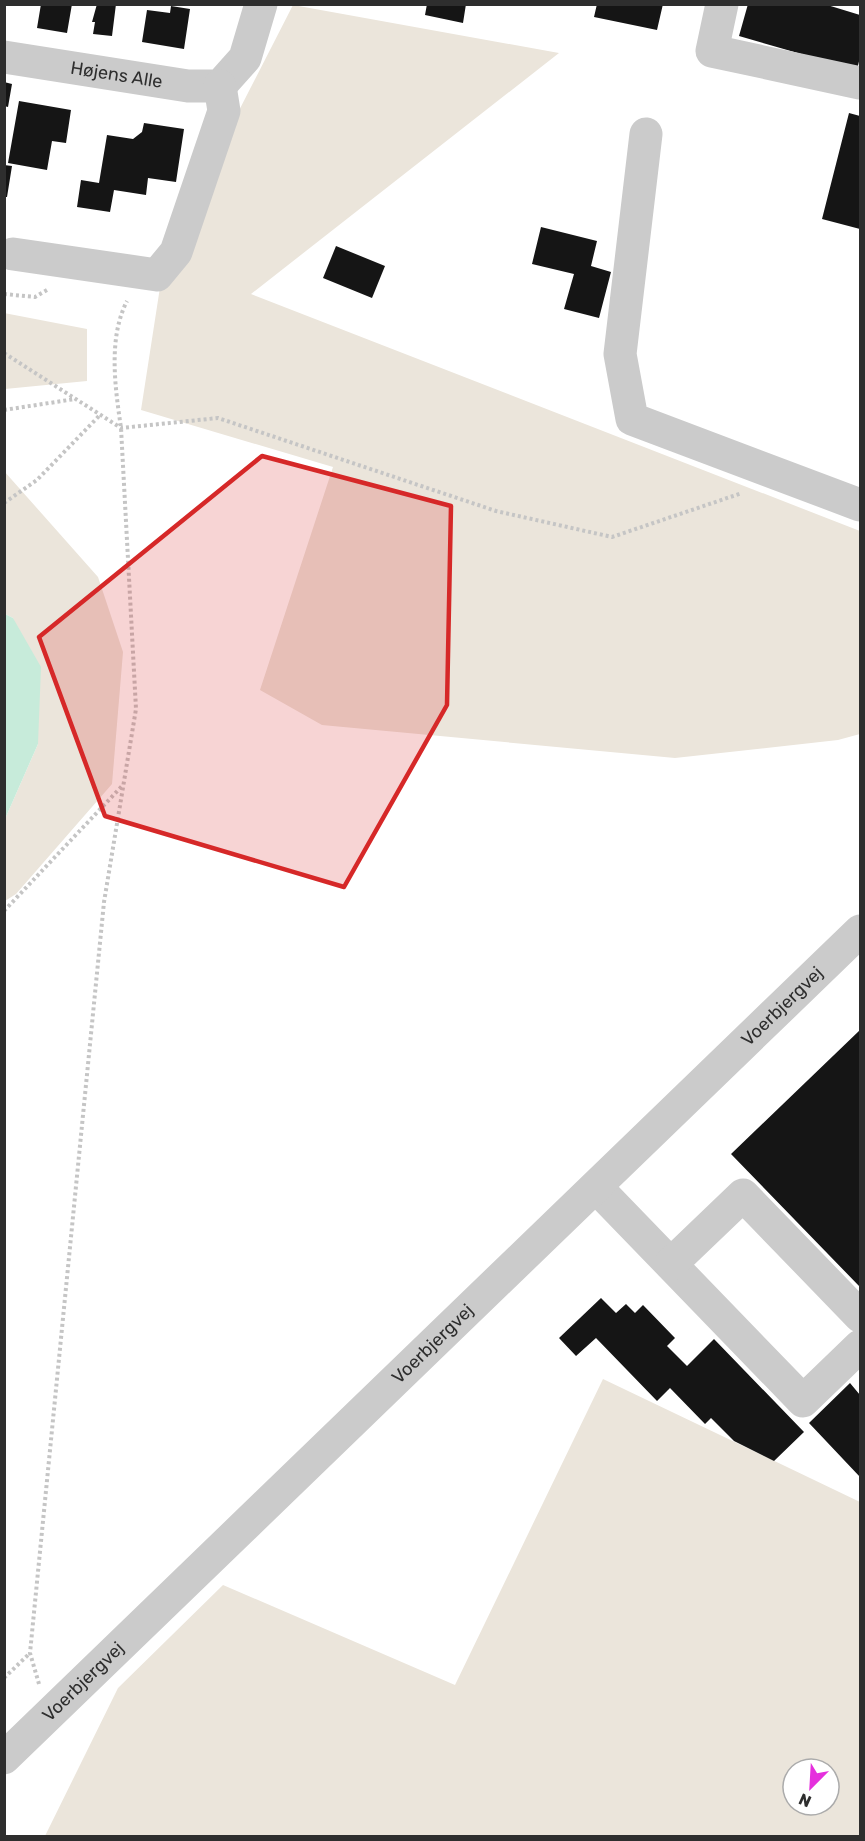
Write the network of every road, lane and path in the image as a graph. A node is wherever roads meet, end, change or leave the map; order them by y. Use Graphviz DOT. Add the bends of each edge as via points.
graph roads {
  1 [pos="261,4"];
  2 [pos="722,4"];
  3 [pos="4,57"];
  4 [pos="224,83"];
  5 [pos="861,83"];
  6 [pos="646,134"];
  7 [pos="13,254"];
  8 [pos="117,319"];
  9 [pos="4,353"];
  10 [pos="76,399"];
  11 [pos="4,410"];
  12 [pos="100,415"];
  13 [pos="121,428"];
  14 [pos="752,489"];
  15 [pos="4,503"];
  16 [pos="861,506"];
  17 [pos="123,786"];
  18 [pos="4,911"];
  19 [pos="861,931"];
  20 [pos="596,1187"];
  21 [pos="670,1264"];
  22 [pos="861,1316"];
  23 [pos="861,1346"];
  24 [pos="30,1653"];
  25 [pos="4,1678"];
  26 [pos="51,1715"];
  27 [pos="4,1758"];
  1 -- 4 [label="street" via="245,58"];
  2 -- 5 [label="street" via="712,51"];
  3 -- 4 [label="street, Højens Alle" via="188,86"];
  4 -- 7 [label="street" via="224,111 176,252 157,275"];
  6 -- 16 [label="street" via="620,354 632,419"];
  8 -- 13 [label="path" via="115,386"];
  9 -- 10 [label="path"];
  10 -- 11 [label="path"];
  10 -- 12 [label="path"];
  12 -- 13 [label="path"];
  12 -- 15 [label="path" via="37,480"];
  13 -- 14 [label="path" via="218,418 496,511 612,537"];
  13 -- 17 [label="path" via="136,709"];
  17 -- 18 [label="path"];
  17 -- 24 [label="path" via="104,902"];
  19 -- 20 [label="street, Voerbjergvej"];
  20 -- 21 [label="street"];
  20 -- 26 [label="street, Voerbjergvej"];
  21 -- 22 [label="street" via="743,1195"];
  21 -- 23 [label="street" via="803,1401"];
  24 -- 25 [label="path"];
  24 -- 26 [label="path"];
  26 -- 27 [label="street, Voerbjergvej"];
}
